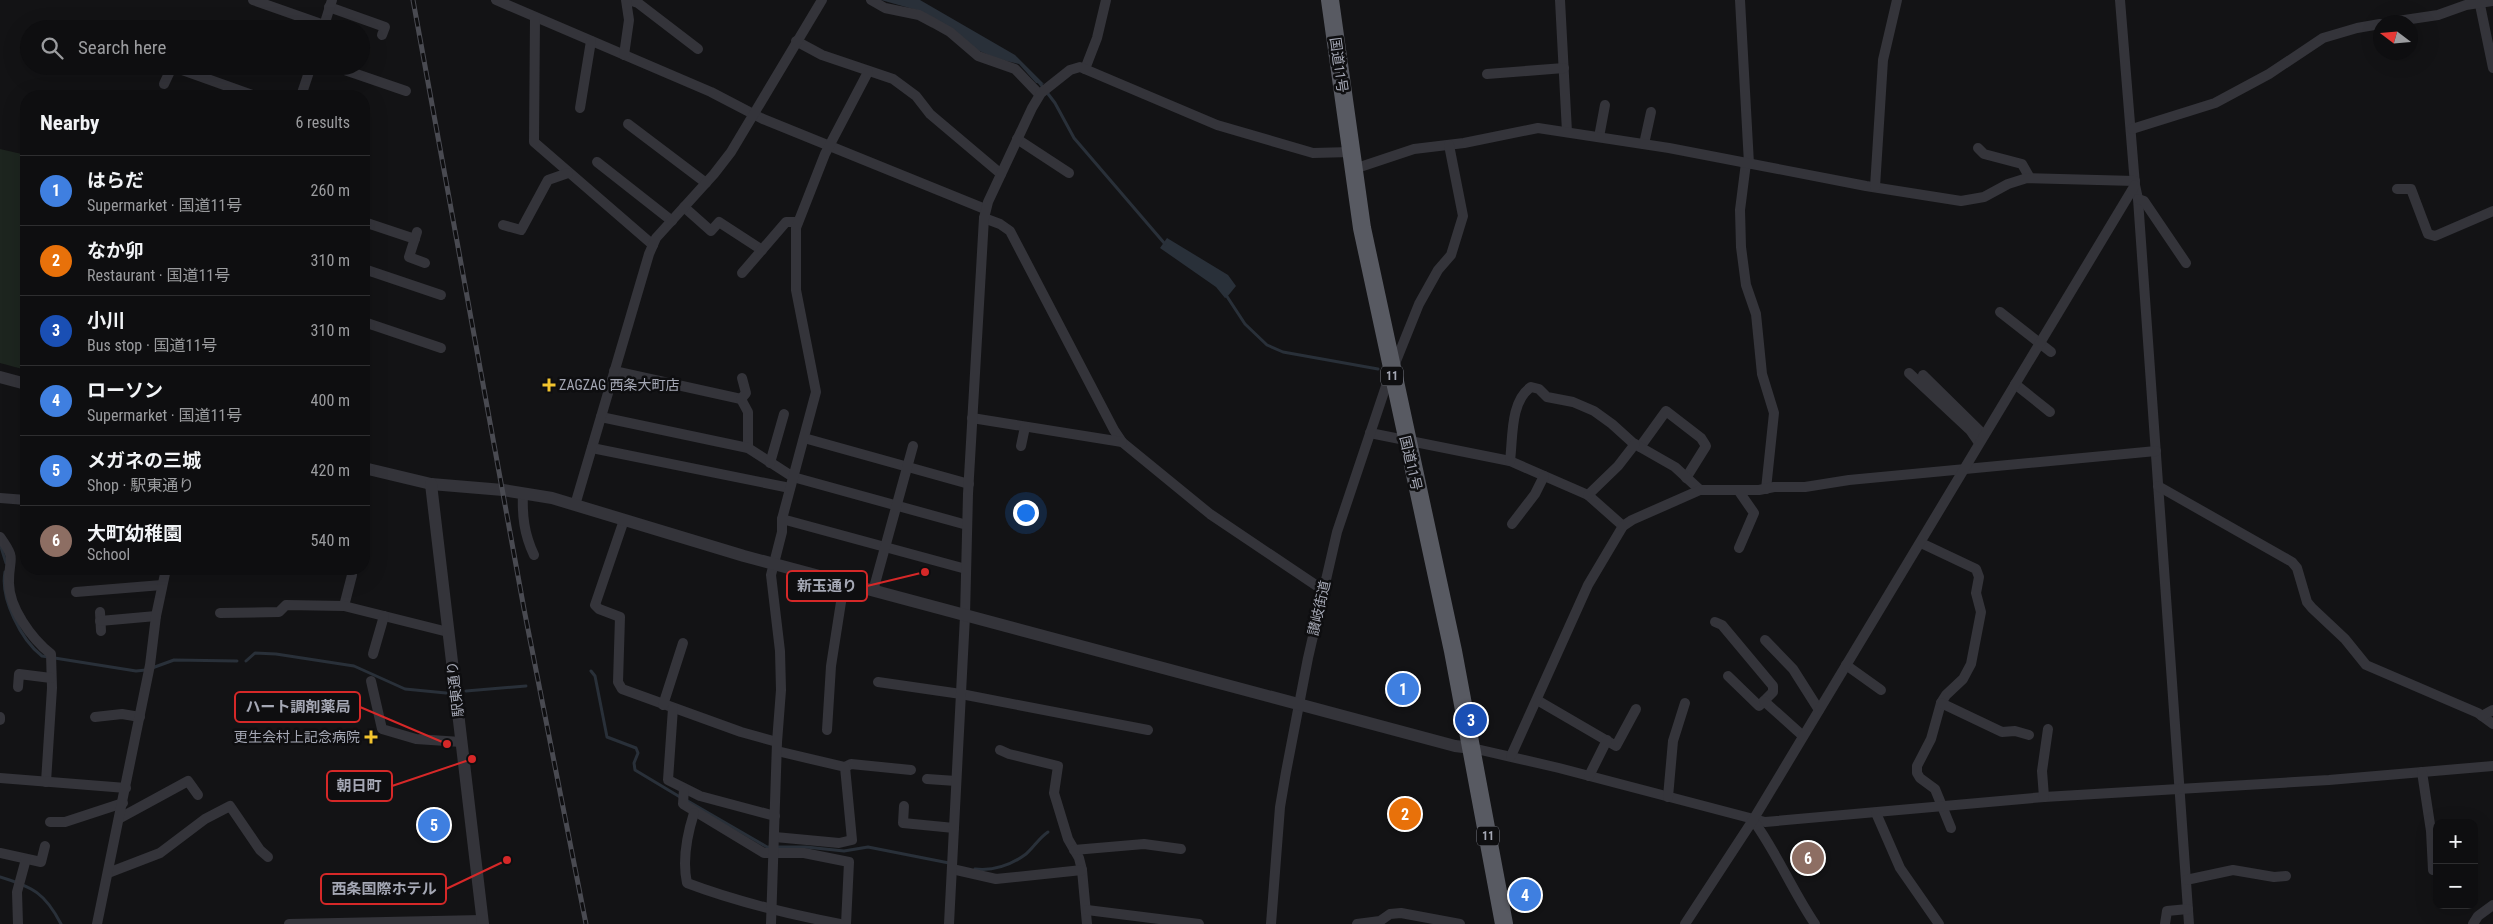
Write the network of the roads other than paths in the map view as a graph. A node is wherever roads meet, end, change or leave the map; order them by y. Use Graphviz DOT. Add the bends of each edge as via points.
graph roads {
  1 [pos="252,0"];
  2 [pos="496,0"];
  3 [pos="822,0"];
  4 [pos="870,0"];
  5 [pos="1106,0"];
  6 [pos="1330,0"];
  7 [pos="1560,0"];
  8 [pos="1740,0"];
  9 [pos="1897,0"];
  10 [pos="2120,0"];
  11 [pos="626,1"];
  12 [pos="639,1"];
  13 [pos="2479,1"];
  14 [pos="2493,1"];
  15 [pos="330,4"];
  16 [pos="535,17"];
  17 [pos="2418,18"];
  18 [pos="305,20"];
  19 [pos="325,20"];
  20 [pos="2373,25"];
  21 [pos="382,35"];
  22 [pos="591,41"];
  23 [pos="796,41"];
  24 [pos="698,49"];
  25 [pos="624,55"];
  26 [pos="1564,68"];
  27 [pos="2493,68"];
  28 [pos="1085,69"];
  29 [pos="868,72"];
  30 [pos="1487,74"];
  31 [pos="168,75"];
  32 [pos="195,75"];
  33 [pos="308,75"];
  34 [pos="360,75"];
  35 [pos="164,84"];
  36 [pos="238,90"];
  37 [pos="303,90"];
  38 [pos="406,90"];
  39 [pos="1043,91"];
  40 [pos="1605,105"];
  41 [pos="580,108"];
  42 [pos="1651,112"];
  43 [pos="755,114"];
  44 [pos="628,124"];
  45 [pos="2132,129"];
  46 [pos="1567,132"];
  47 [pos="1598,137"];
  48 [pos="1017,139"];
  49 [pos="1644,144"];
  50 [pos="1449,145"];
  51 [pos="830,146"];
  52 [pos="1978,148"];
  53 [pos="1352,160"];
  54 [pos="597,162"];
  55 [pos="1748,164"];
  56 [pos="568,173"];
  57 [pos="1069,173"];
  58 [pos="1001,174"];
  59 [pos="2030,178"];
  60 [pos="706,183"];
  61 [pos="2135,183"];
  62 [pos="1875,187"];
  63 [pos="2396,189"];
  64 [pos="2138,199"];
  65 [pos="684,207"];
  66 [pos="2493,211"];
  67 [pos="984,214"];
  68 [pos="672,221"];
  69 [pos="798,222"];
  70 [pos="370,224"];
  71 [pos="503,225"];
  72 [pos="653,244"];
  73 [pos="762,250"];
  74 [pos="425,263"];
  75 [pos="2186,263"];
  76 [pos="370,271"];
  77 [pos="742,273"];
  78 [pos="441,295"];
  79 [pos="2000,312"];
  80 [pos="370,324"];
  81 [pos="2040,343"];
  82 [pos="441,348"];
  83 [pos="2050,352"];
  84 [pos="614,371"];
  85 [pos="1391,372"];
  86 [pos="1909,373"];
  87 [pos="1922,375"];
  88 [pos="0,377"];
  89 [pos="742,378"];
  90 [pos="20,382"];
  91 [pos="2015,384"];
  92 [pos="741,398"];
  93 [pos="2050,412"];
  94 [pos="784,414"];
  95 [pos="601,417"];
  96 [pos="972,418"];
  97 [pos="1024,428"];
  98 [pos="1370,433"];
  99 [pos="804,438"];
  100 [pos="1982,439"];
  101 [pos="1406,440"];
  102 [pos="1122,442"];
  103 [pos="913,446"];
  104 [pos="1021,446"];
  105 [pos="1638,446"];
  106 [pos="592,448"];
  107 [pos="748,448"];
  108 [pos="2156,451"];
  109 [pos="1510,460"];
  110 [pos="770,462"];
  111 [pos="907,466"];
  112 [pos="370,469"];
  113 [pos="1964,469"];
  114 [pos="1544,476"];
  115 [pos="793,477"];
  116 [pos="1686,478"];
  117 [pos="431,484"];
  118 [pos="969,484"];
  119 [pos="2158,486"];
  120 [pos="790,488"];
  121 [pos="1766,489"];
  122 [pos="1700,490"];
  123 [pos="1738,490"];
  124 [pos="523,493"];
  125 [pos="1588,495"];
  126 [pos="0,498"];
  127 [pos="20,500"];
  128 [pos="897,505"];
  129 [pos="575,506"];
  130 [pos="782,519"];
  131 [pos="624,520"];
  132 [pos="1512,524"];
  133 [pos="967,525"];
  134 [pos="1623,526"];
  135 [pos="0,537"];
  136 [pos="1921,543"];
  137 [pos="885,548"];
  138 [pos="1739,548"];
  139 [pos="534,555"];
  140 [pos="774,564"];
  141 [pos="966,569"];
  142 [pos="165,575"];
  143 [pos="352,576"];
  144 [pos="844,583"];
  145 [pos="162,586"];
  146 [pos="1323,590"];
  147 [pos="874,591"];
  148 [pos="76,592"];
  149 [pos="344,606"];
  150 [pos="220,613"];
  151 [pos="156,616"];
  152 [pos="384,616"];
  153 [pos="965,616"];
  154 [pos="100,621"];
  155 [pos="1715,622"];
  156 [pos="448,632"];
  157 [pos="1766,640"];
  158 [pos="683,643"];
  159 [pos="373,654"];
  160 [pos="1846,665"];
  161 [pos="1728,676"];
  162 [pos="51,678"];
  163 [pos="371,681"];
  164 [pos="878,682"];
  165 [pos="18,687"];
  166 [pos="1881,690"];
  167 [pos="961,694"];
  168 [pos="1537,700"];
  169 [pos="1764,702"];
  170 [pos="1685,703"];
  171 [pos="1941,703"];
  172 [pos="1299,705"];
  173 [pos="668,707"];
  174 [pos="1636,709"];
  175 [pos="1819,710"];
  176 [pos="2493,710"];
  177 [pos="2482,716"];
  178 [pos="95,717"];
  179 [pos="140,717"];
  180 [pos="2493,724"];
  181 [pos="2048,729"];
  182 [pos="827,730"];
  183 [pos="1148,730"];
  184 [pos="2029,735"];
  185 [pos="1803,736"];
  186 [pos="1607,740"];
  187 [pos="461,742"];
  188 [pos="777,746"];
  189 [pos="1472,748"];
  190 [pos="1000,750"];
  191 [pos="1512,756"];
  192 [pos="2493,766"];
  193 [pos="845,767"];
  194 [pos="911,770"];
  195 [pos="2422,772"];
  196 [pos="1589,776"];
  197 [pos="0,778"];
  198 [pos="927,778"];
  199 [pos="956,781"];
  200 [pos="46,782"];
  201 [pos="126,788"];
  202 [pos="2180,789"];
  203 [pos="684,790"];
  204 [pos="198,795"];
  205 [pos="1668,797"];
  206 [pos="2044,797"];
  207 [pos="123,803"];
  208 [pos="904,806"];
  209 [pos="1943,806"];
  210 [pos="694,813"];
  211 [pos="1876,813"];
  212 [pos="775,816"];
  213 [pos="120,818"];
  214 [pos="1752,820"];
  215 [pos="50,822"];
  216 [pos="954,828"];
  217 [pos="1951,828"];
  218 [pos="45,846"];
  219 [pos="774,846"];
  220 [pos="1181,849"];
  221 [pos="1074,850"];
  222 [pos="0,853"];
  223 [pos="268,857"];
  224 [pos="26,859"];
  225 [pos="952,864"];
  226 [pos="1082,870"];
  227 [pos="2433,870"];
  228 [pos="108,873"];
  229 [pos="2286,876"];
  230 [pos="2186,880"];
  231 [pos="2493,905"];
  232 [pos="770,910"];
  233 [pos="1087,910"];
  234 [pos="2188,910"];
  235 [pos="483,922"];
  236 [pos="411,923"];
  237 [pos="18,924"];
  238 [pos="98,924"];
  239 [pos="289,924"];
  240 [pos="771,924"];
  241 [pos="840,924"];
  242 [pos="846,924"];
  243 [pos="949,924"];
  244 [pos="1087,924"];
  245 [pos="1199,924"];
  246 [pos="1272,924"];
  247 [pos="1357,924"];
  248 [pos="1460,924"];
  249 [pos="1504,924"];
  250 [pos="1685,924"];
  251 [pos="1815,924"];
  252 [pos="1939,924"];
  253 [pos="2165,924"];
  254 [pos="2189,924"];
  255 [pos="2473,924"];
  1 -- 18 [label="street"];
  2 -- 16 [label="street"];
  3 -- 23 [label="street"];
  4 -- 39 [label="street" via="934,23 978,56 1015,69"];
  5 -- 28 [label="street"];
  6 -- 53 [label="highway, 国道11号 / 11"];
  7 -- 26 [label="street"];
  8 -- 55 [label="street"];
  9 -- 62 [label="street" via="1883,60"];
  10 -- 45 [label="street"];
  11 -- 12 [label="street"];
  11 -- 25 [label="street" via="628,35"];
  12 -- 24 [label="street"];
  13 -- 14 [label="street"];
  13 -- 17 [label="street"];
  13 -- 27 [label="street"];
  15 -- 19 [label="street"];
  15 -- 21 [label="street" via="385,26"];
  16 -- 22 [label="street"];
  16 -- 56 [label="street" via="534,142"];
  20 -- 45 [label="street" via="2323,38 2269,74 2215,103"];
  22 -- 25 [label="street"];
  22 -- 41 [label="street"];
  23 -- 29 [label="street" via="822,55"];
  23 -- 43 [label="street"];
  25 -- 43 [label="street"];
  26 -- 30 [label="street"];
  26 -- 46 [label="street"];
  28 -- 39 [label="street" via="1076,67"];
  28 -- 53 [label="street" via="1217,125 1313,153"];
  29 -- 51 [label="street"];
  29 -- 58 [label="street" via="893,79 916,96 930,114"];
  31 -- 35 [label="street"];
  32 -- 36 [label="street"];
  33 -- 37 [label="street"];
  34 -- 38 [label="street"];
  39 -- 48 [label="street"];
  40 -- 47 [label="street"];
  42 -- 49 [label="street"];
  43 -- 51 [label="street"];
  43 -- 60 [label="street"];
  44 -- 60 [label="street"];
  45 -- 61 [label="street"];
  46 -- 47 [label="street"];
  46 -- 50 [label="street" via="1538,128"];
  47 -- 49 [label="street"];
  48 -- 57 [label="street"];
  48 -- 58 [label="street"];
  49 -- 55 [label="street"];
  50 -- 53 [label="street"];
  50 -- 85 [label="street, 讃岐街道" via="1463,216 1450,255 1419,304"];
  51 -- 67 [label="street"];
  51 -- 69 [label="street"];
  52 -- 59 [label="street" via="1984,154 2022,164"];
  53 -- 85 [label="highway, 国道11号 / 11"];
  54 -- 68 [label="street"];
  55 -- 62 [label="street"];
  55 -- 121 [label="street" via="1740,210 1741,247 1746,285 1756,314 1762,374 1774,412"];
  56 -- 71 [label="street" via="548,180 520,230"];
  56 -- 72 [label="street"];
  58 -- 67 [label="street"];
  59 -- 61 [label="street"];
  59 -- 62 [label="street" via="2008,184 1984,198 1961,201"];
  60 -- 65 [label="street"];
  61 -- 64 [label="street"];
  61 -- 81 [label="street"];
  63 -- 66 [label="street" via="2411,189 2428,234 2435,236"];
  64 -- 75 [label="street" via="2144,201"];
  64 -- 108 [label="street"];
  65 -- 68 [label="street"];
  65 -- 73 [label="street" via="711,231 719,222"];
  67 -- 96 [label="street"];
  67 -- 102 [label="street" via="1010,232"];
  68 -- 72 [label="street"];
  69 -- 73 [label="street" via="786,222"];
  69 -- 99 [label="street" via="796,290 816,392"];
  70 -- 74 [label="street" via="416,235 409,257"];
  72 -- 84 [label="street"];
  73 -- 77 [label="street"];
  76 -- 78 [label="street"];
  79 -- 81 [label="street"];
  80 -- 82 [label="street"];
  81 -- 83 [label="street"];
  81 -- 91 [label="street"];
  84 -- 92 [label="street"];
  84 -- 95 [label="street"];
  85 -- 98 [label="street, 讃岐街道"];
  85 -- 101 [label="highway, 国道11号 / 11"];
  86 -- 100 [label="street"];
  87 -- 100 [label="street"];
  88 -- 90 [label="street"];
  89 -- 92 [label="street" via="746,393"];
  91 -- 93 [label="street"];
  91 -- 100 [label="street"];
  92 -- 107 [label="street" via="748,412"];
  94 -- 110 [label="street"];
  95 -- 106 [label="street"];
  95 -- 107 [label="street"];
  96 -- 97 [label="street"];
  96 -- 118 [label="street"];
  97 -- 102 [label="street"];
  97 -- 104 [label="street"];
  98 -- 101 [label="street"];
  98 -- 146 [label="street, 讃岐街道" via="1337,532"];
  99 -- 111 [label="street"];
  99 -- 115 [label="street"];
  100 -- 113 [label="street"];
  101 -- 109 [label="street"];
  101 -- 189 [label="highway, 国道11号 / 11"];
  102 -- 146 [label="street" via="1210,514"];
  103 -- 111 [label="street"];
  105 -- 109 [label="street" via="1594,411 1573,402 1547,397 1530,387 1517,404"];
  105 -- 116 [label="street" via="1675,467"];
  105 -- 116 [label="street" via="1666,411 1701,438 1706,446"];
  105 -- 125 [label="street"];
  106 -- 120 [label="street"];
  106 -- 129 [label="street"];
  107 -- 110 [label="street"];
  108 -- 113 [label="street"];
  108 -- 119 [label="street"];
  109 -- 114 [label="street"];
  110 -- 115 [label="street"];
  111 -- 118 [label="street"];
  111 -- 128 [label="street"];
  112 -- 117 [label="street"];
  113 -- 121 [label="street"];
  113 -- 136 [label="street"];
  114 -- 125 [label="street"];
  114 -- 132 [label="street"];
  115 -- 120 [label="street"];
  115 -- 128 [label="street"];
  116 -- 122 [label="street"];
  117 -- 124 [label="street"];
  117 -- 156 [label="street, 駅東通り"];
  118 -- 133 [label="street"];
  119 -- 177 [label="street" via="2292,562 2297,568 2307,602 2366,665"];
  119 -- 202 [label="street"];
  120 -- 130 [label="street"];
  121 -- 123 [label="street"];
  122 -- 123 [label="street"];
  122 -- 134 [label="street"];
  123 -- 138 [label="street" via="1754,513"];
  124 -- 129 [label="street"];
  124 -- 139 [label="street" via="526,538"];
  125 -- 134 [label="street"];
  126 -- 127 [label="street"];
  128 -- 133 [label="street"];
  128 -- 137 [label="street"];
  129 -- 131 [label="street"];
  130 -- 137 [label="street"];
  130 -- 140 [label="street"];
  131 -- 140 [label="street"];
  131 -- 173 [label="street" via="595,606 620,617 618,682 622,689"];
  133 -- 141 [label="street"];
  134 -- 168 [label="street" via="1588,586"];
  135 -- 162 [label="street" via="12,559 8,581 15,608 42,649 51,656"];
  136 -- 160 [label="street"];
  136 -- 171 [label="street" via="1976,569 1979,577 1976,593 1981,612 1971,664 1964,679"];
  137 -- 141 [label="street"];
  137 -- 147 [label="street"];
  140 -- 144 [label="street"];
  140 -- 188 [label="street" via="771,575 782,690"];
  141 -- 153 [label="street"];
  142 -- 145 [label="street"];
  143 -- 149 [label="street"];
  144 -- 147 [label="street"];
  144 -- 182 [label="street" via="831,666"];
  145 -- 148 [label="street"];
  145 -- 151 [label="street"];
  146 -- 172 [label="street, 讃岐街道"];
  147 -- 153 [label="street"];
  149 -- 150 [label="street" via="286,605 278,612"];
  149 -- 152 [label="street"];
  151 -- 154 [label="street"];
  151 -- 179 [label="street"];
  152 -- 156 [label="street"];
  152 -- 159 [label="street"];
  153 -- 167 [label="street"];
  153 -- 172 [label="street"];
  155 -- 169 [label="street" via="1722,625 1773,686 1773,692"];
  156 -- 187 [label="street, 駅東通り"];
  157 -- 175 [label="street" via="1793,668"];
  158 -- 173 [label="street"];
  160 -- 166 [label="street"];
  160 -- 175 [label="street"];
  161 -- 169 [label="street" via="1759,706"];
  162 -- 165 [label="street" via="19,674"];
  162 -- 200 [label="street"];
  163 -- 187 [label="street" via="382,729 416,739"];
  164 -- 167 [label="street"];
  167 -- 183 [label="street"];
  167 -- 199 [label="street"];
  168 -- 186 [label="street"];
  168 -- 191 [label="street"];
  169 -- 185 [label="street"];
  170 -- 205 [label="street" via="1673,741"];
  171 -- 184 [label="street" via="2002,732 2015,730"];
  171 -- 209 [label="street" via="1917,773 1935,789"];
  172 -- 189 [label="street"];
  172 -- 246 [label="street, 讃岐街道" via="1280,807"];
  173 -- 188 [label="street"];
  173 -- 203 [label="street" via="668,780"];
  174 -- 186 [label="street" via="1616,746"];
  175 -- 185 [label="street"];
  176 -- 177 [label="street"];
  177 -- 180 [label="street"];
  178 -- 179 [label="street" via="122,714"];
  179 -- 201 [label="street"];
  181 -- 206 [label="street" via="2042,771"];
  185 -- 214 [label="street"];
  186 -- 196 [label="street"];
  187 -- 235 [label="street, 駅東通り"];
  188 -- 193 [label="street"];
  188 -- 212 [label="street"];
  189 -- 191 [label="street"];
  189 -- 249 [label="highway, 国道11号 / 11"];
  190 -- 221 [label="street" via="1058,766 1054,793"];
  191 -- 196 [label="street"];
  192 -- 195 [label="street"];
  193 -- 194 [label="street" via="851,764"];
  193 -- 219 [label="street" via="852,840 839,843 799,838"];
  195 -- 202 [label="street"];
  195 -- 227 [label="street"];
  196 -- 205 [label="street"];
  197 -- 200 [label="street"];
  198 -- 199 [label="street"];
  199 -- 216 [label="street"];
  200 -- 201 [label="street"];
  201 -- 207 [label="street"];
  202 -- 206 [label="street"];
  202 -- 230 [label="street"];
  203 -- 210 [label="street" via="683,804"];
  203 -- 212 [label="street"];
  204 -- 213 [label="street" via="188,781"];
  205 -- 214 [label="street"];
  206 -- 209 [label="street"];
  207 -- 213 [label="street"];
  207 -- 215 [label="street" via="65,822"];
  208 -- 216 [label="street" via="903,823"];
  209 -- 211 [label="street"];
  209 -- 217 [label="street"];
  210 -- 219 [label="street" via="764,853"];
  210 -- 232 [label="street" via="684,870 687,883"];
  211 -- 214 [label="street" via="1776,822"];
  211 -- 252 [label="street" via="1900,868"];
  212 -- 219 [label="street"];
  213 -- 228 [label="street"];
  214 -- 250 [label="street"];
  214 -- 251 [label="street" via="1776,853"];
  216 -- 225 [label="street"];
  218 -- 224 [label="street" via="41,862"];
  219 -- 232 [label="street"];
  219 -- 242 [label="street" via="849,862"];
  220 -- 221 [label="street" via="1144,844"];
  221 -- 226 [label="street"];
  222 -- 224 [label="street"];
  223 -- 228 [label="street" via="230,806 205,819 160,853"];
  224 -- 237 [label="street" via="17,892"];
  225 -- 226 [label="street" via="996,879"];
  225 -- 243 [label="street"];
  226 -- 233 [label="street"];
  228 -- 238 [label="street"];
  229 -- 230 [label="street" via="2233,870"];
  230 -- 234 [label="street"];
  231 -- 255 [label="street"];
  232 -- 240 [label="street"];
  232 -- 241 [label="street"];
  233 -- 244 [label="street"];
  233 -- 245 [label="street"];
  234 -- 253 [label="street" via="2167,911"];
  234 -- 254 [label="street"];
  235 -- 236 [label="street"];
  236 -- 239 [label="street"];
  247 -- 248 [label="street" via="1401,913"];
}
